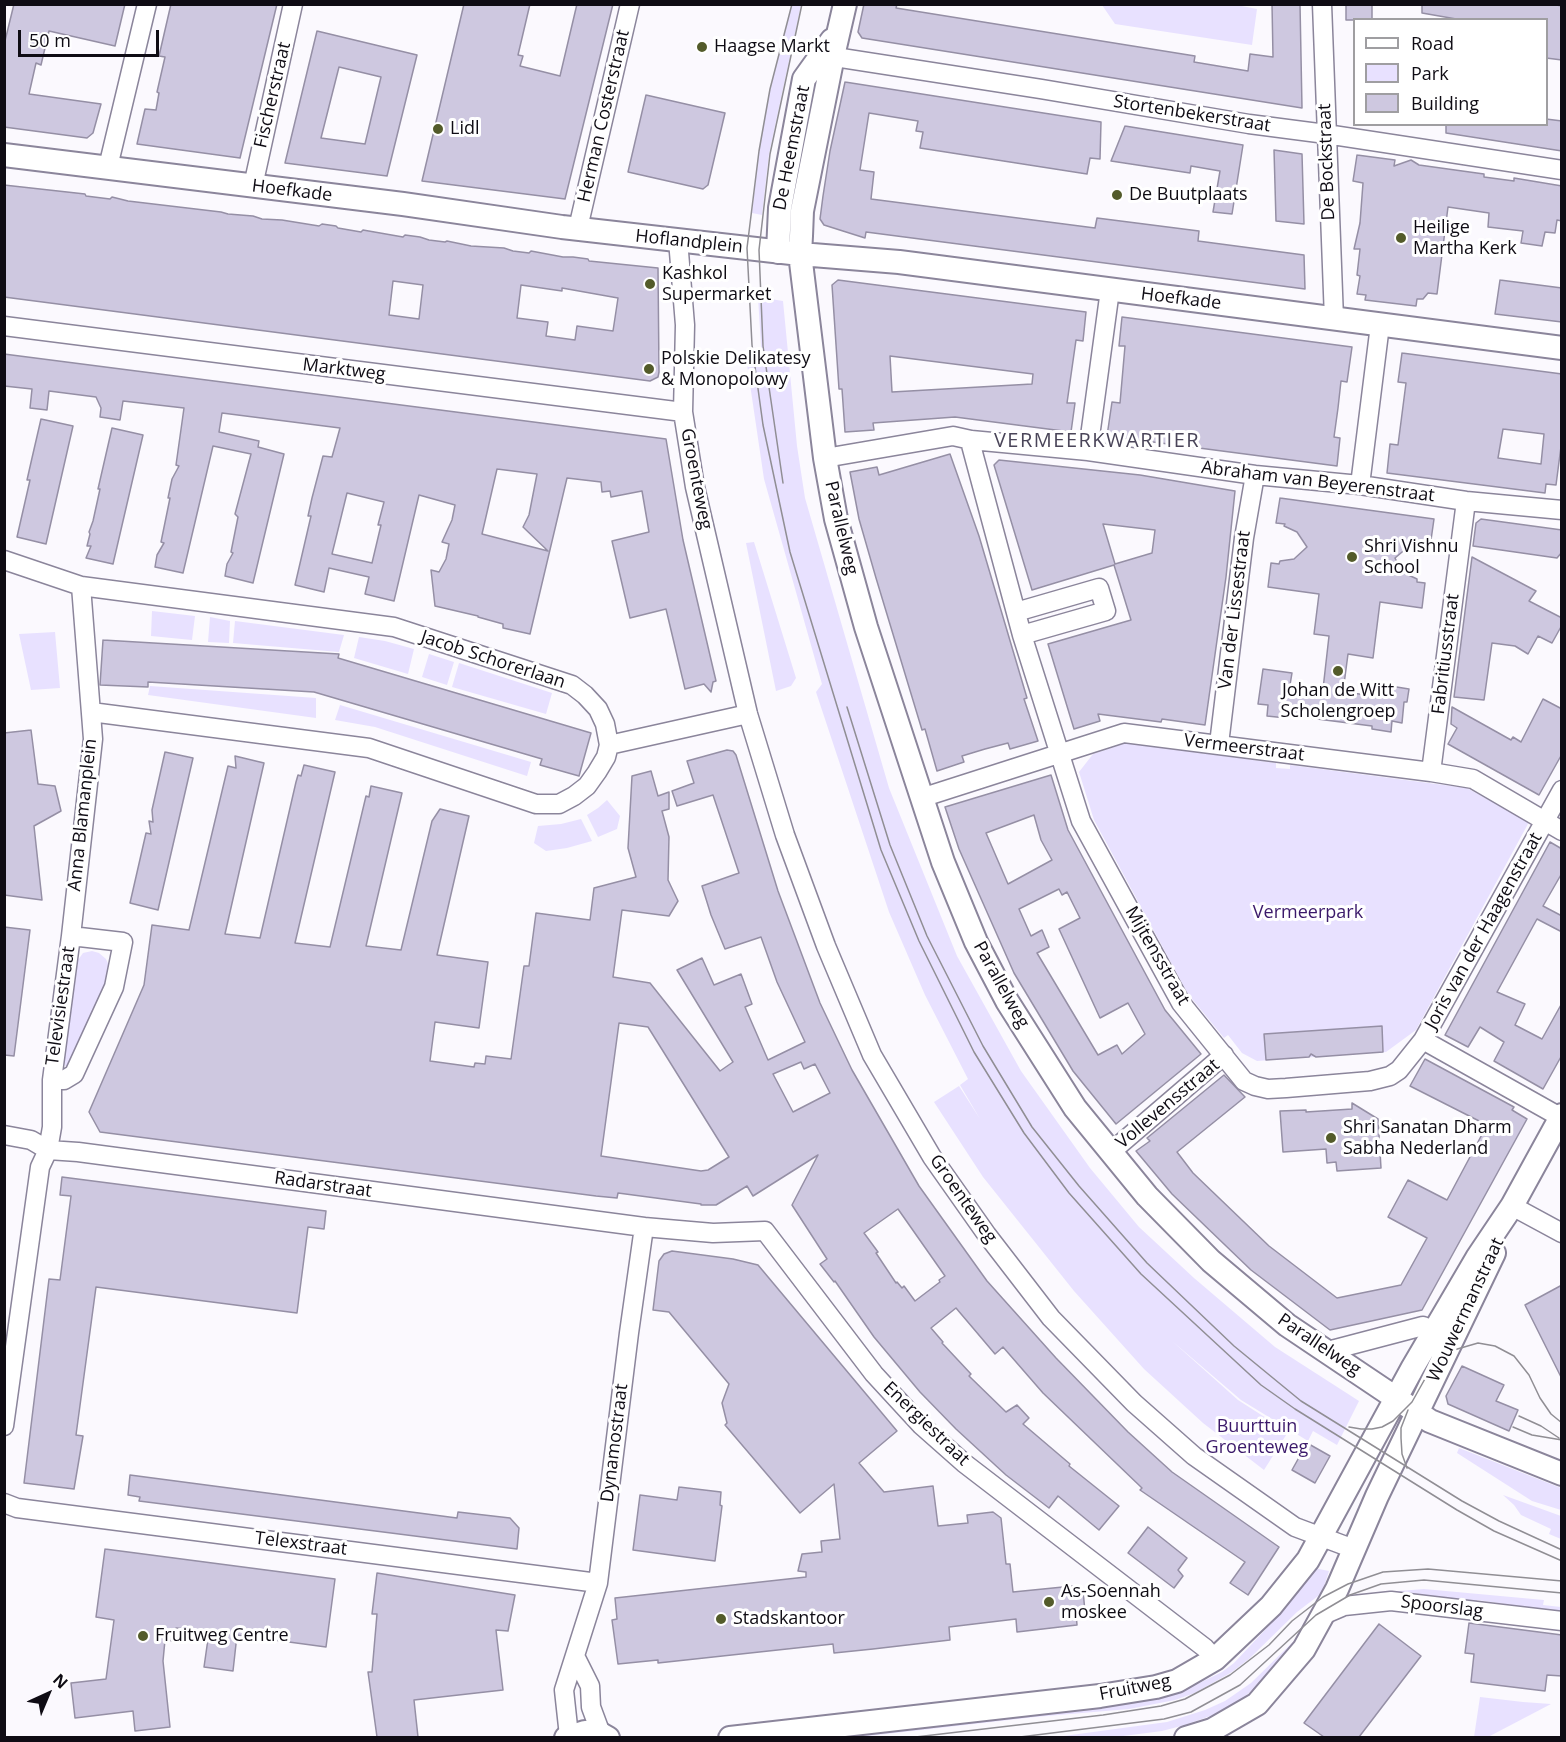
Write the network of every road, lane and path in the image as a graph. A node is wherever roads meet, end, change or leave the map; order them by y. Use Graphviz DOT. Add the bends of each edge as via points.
graph roads {
  1 [pos="147,4"];
  2 [pos="293,4"];
  3 [pos="630,4"];
  4 [pos="1322,4"];
  5 [pos="844,12"];
  6 [pos="827,56"];
  7 [pos="1326,134"];
  8 [pos="4,155"];
  9 [pos="108,167"];
  10 [pos="1562,170"];
  11 [pos="252,186"];
  12 [pos="578,228"];
  13 [pos="678,240"];
  14 [pos="789,253"];
  15 [pos="1110,290"];
  16 [pos="1334,319"];
  17 [pos="1380,325"];
  18 [pos="4,326"];
  19 [pos="1562,348"];
  20 [pos="683,412"];
  21 [pos="971,440"];
  22 [pos="1088,451"];
  23 [pos="825,458"];
  24 [pos="1255,475"];
  25 [pos="1360,485"];
  26 [pos="1466,501"];
  27 [pos="1562,510"];
  28 [pos="4,560"];
  29 [pos="81,586"];
  30 [pos="1016,612"];
  31 [pos="1022,635"];
  32 [pos="91,712"];
  33 [pos="748,714"];
  34 [pos="1219,744"];
  35 [pos="609,745"];
  36 [pos="1061,753"];
  37 [pos="1431,772"];
  38 [pos="1562,790"];
  39 [pos="921,798"];
  40 [pos="1544,821"];
  41 [pos="1562,831"];
  42 [pos="71,936"];
  43 [pos="1423,1040"];
  44 [pos="1224,1055"];
  45 [pos="52,1080"];
  46 [pos="1561,1116"];
  47 [pos="4,1135"];
  48 [pos="48,1150"];
  49 [pos="1111,1152"];
  50 [pos="1512,1206"];
  51 [pos="644,1227"];
  52 [pos="1562,1233"];
  53 [pos="1434,1331"];
  54 [pos="1324,1352"];
  55 [pos="1397,1398"];
  56 [pos="1418,1413"];
  57 [pos="4,1426"];
  58 [pos="1562,1474"];
  59 [pos="4,1503"];
  60 [pos="1321,1538"];
  61 [pos="1354,1549"];
  62 [pos="598,1583"];
  63 [pos="1323,1614"];
  64 [pos="1562,1622"];
  65 [pos="575,1656"];
  66 [pos="1215,1659"];
  67 [pos="604,1736"];
  68 [pos="567,1737"];
  69 [pos="730,1737"];
  70 [pos="1186,1737"];
  1 -- 9 [label="street"];
  2 -- 11 [label="street, Fischerstraat"];
  3 -- 12 [label="street, Herman Costerstraat"];
  4 -- 7 [label="street, De Bockstraat"];
  5 -- 6 [label="street, De Heemstraat"];
  6 -- 7 [label="street, Stortenbekerstraat"];
  6 -- 14 [label="street, De Heemstraat" via="802,211"];
  7 -- 10 [label="street, Stortenbekerstraat"];
  7 -- 16 [label="street, De Bockstraat"];
  8 -- 9 [label="street, Hoefkade"];
  9 -- 11 [label="street, Hoefkade"];
  11 -- 12 [label="street, Hoefkade"];
  12 -- 13 [label="street, Hoflandplein"];
  13 -- 14 [label="street, Hoflandplein"];
  13 -- 20 [label="street, Groenteweg" via="685,325"];
  14 -- 15 [label="street, Hoefkade" via="899,262"];
  14 -- 23 [label="street, Parallelweg"];
  15 -- 16 [label="street, Hoefkade"];
  15 -- 22 [label="street"];
  16 -- 17 [label="street, Hoefkade"];
  17 -- 19 [label="street, Hoefkade"];
  17 -- 25 [label="street"];
  18 -- 20 [label="street, Marktweg"];
  20 -- 33 [label="street, Groenteweg" via="695,488"];
  21 -- 22 [label="street, Abraham van Beyerenstraat"];
  21 -- 23 [label="street, Abraham van Beyerenstraat" via="953,436"];
  21 -- 30 [label="street, Mijtensstraat"];
  22 -- 24 [label="street, Abraham van Beyerenstraat"];
  23 -- 39 [label="street, Parallelweg" via="836,519 866,627"];
  24 -- 25 [label="street, Abraham van Beyerenstraat"];
  24 -- 34 [label="street, Van der Lissestraat"];
  25 -- 26 [label="street, Abraham van Beyerenstraat"];
  26 -- 27 [label="street, Abraham van Beyerenstraat"];
  26 -- 37 [label="street, Fabritiusstraat"];
  28 -- 29 [label="street, Jacob Schorerlaan"];
  29 -- 32 [label="street, Anna Blamanplein"];
  29 -- 35 [label="street, Jacob Schorerlaan" via="394,627 572,686 598,709"];
  30 -- 31 [label="street, Mijtensstraat"];
  30 -- 31 [label="street" via="1099,588 1106,610"];
  31 -- 36 [label="street, Mijtensstraat"];
  32 -- 35 [label="street" via="360,747 536,804 559,804 587,786 606,757"];
  32 -- 42 [label="street, Anna Blamanplein" via="93,739"];
  33 -- 35 [label="street"];
  33 -- 60 [label="street, Groenteweg" via="785,835 826,946 872,1055 932,1156 1051,1318 1134,1403 1194,1456 1295,1527"];
  34 -- 36 [label="street, Vermeerstraat" via="1124,733"];
  34 -- 37 [label="street, Vermeerstraat"];
  36 -- 39 [label="street, Vermeerstraat"];
  36 -- 44 [label="street, Mijtensstraat" via="1081,821 1181,1003"];
  37 -- 40 [label="street, Vermeerstraat" via="1473,779"];
  38 -- 40 [label="street, Joris van der Haagenstraat"];
  39 -- 49 [label="street, Parallelweg" via="959,902 1006,1001 1075,1108"];
  40 -- 41 [label="street, Vermeerstraat"];
  40 -- 43 [label="street, Joris van der Haagenstraat"];
  42 -- 45 [label="street, Televisiestraat"];
  42 -- 45 [label="street, Televisiestraat" via="123,942 114,987 74,1074 64,1080"];
  43 -- 44 [label="street, Mijtensstraat" via="1390,1076 1286,1088 1255,1086 1244,1080"];
  43 -- 46 [label="street"];
  44 -- 49 [label="street, Vollevensstraat"];
  45 -- 48 [label="street, Televisiestraat"];
  46 -- 50 [label="street, Wouwermanstraat"];
  47 -- 48 [label="street, Radarstraat" via="31,1140"];
  48 -- 51 [label="street, Radarstraat"];
  48 -- 57 [label="street, Televisiestraat" via="40,1167"];
  49 -- 54 [label="street, Parallelweg" via="1147,1196 1211,1260"];
  50 -- 52 [label="street"];
  50 -- 53 [label="street, Wouwermanstraat"];
  50 -- 56 [label="street, Wouwermanstraat" via="1489,1266"];
  51 -- 62 [label="street, Dynamostraat"];
  51 -- 66 [label="street, Energiestraat" via="713,1233 765,1231 874,1374 921,1425"];
  53 -- 54 [label="street, Wouwermanstraat" via="1424,1326"];
  53 -- 55 [label="street, Wouwermanstraat"];
  54 -- 55 [label="street, Parallelweg"];
  55 -- 56 [label="street, Parallelweg"];
  55 -- 60 [label="street, Fruitweg"];
  56 -- 58 [label="street, Parallelweg" via="1450,1431"];
  56 -- 61 [label="street"];
  59 -- 62 [label="street, Telexstraat" via="16,1508"];
  60 -- 61 [label="street, Groenteweg"];
  60 -- 66 [label="street, Fruitweg" via="1271,1606"];
  61 -- 63 [label="street"];
  62 -- 65 [label="street, Dynamostraat"];
  63 -- 64 [label="street, Spoorslag" via="1344,1606 1391,1601"];
  63 -- 70 [label="street" via="1296,1660 1257,1704 1212,1730"];
  65 -- 67 [label="street" via="590,1686 591,1707"];
  65 -- 68 [label="street, Dynamostraat" via="564,1690"];
  66 -- 69 [label="street, Fruitweg" via="1177,1681 1156,1687"];
  67 -- 68 [label="street" via="585,1732"];
}
